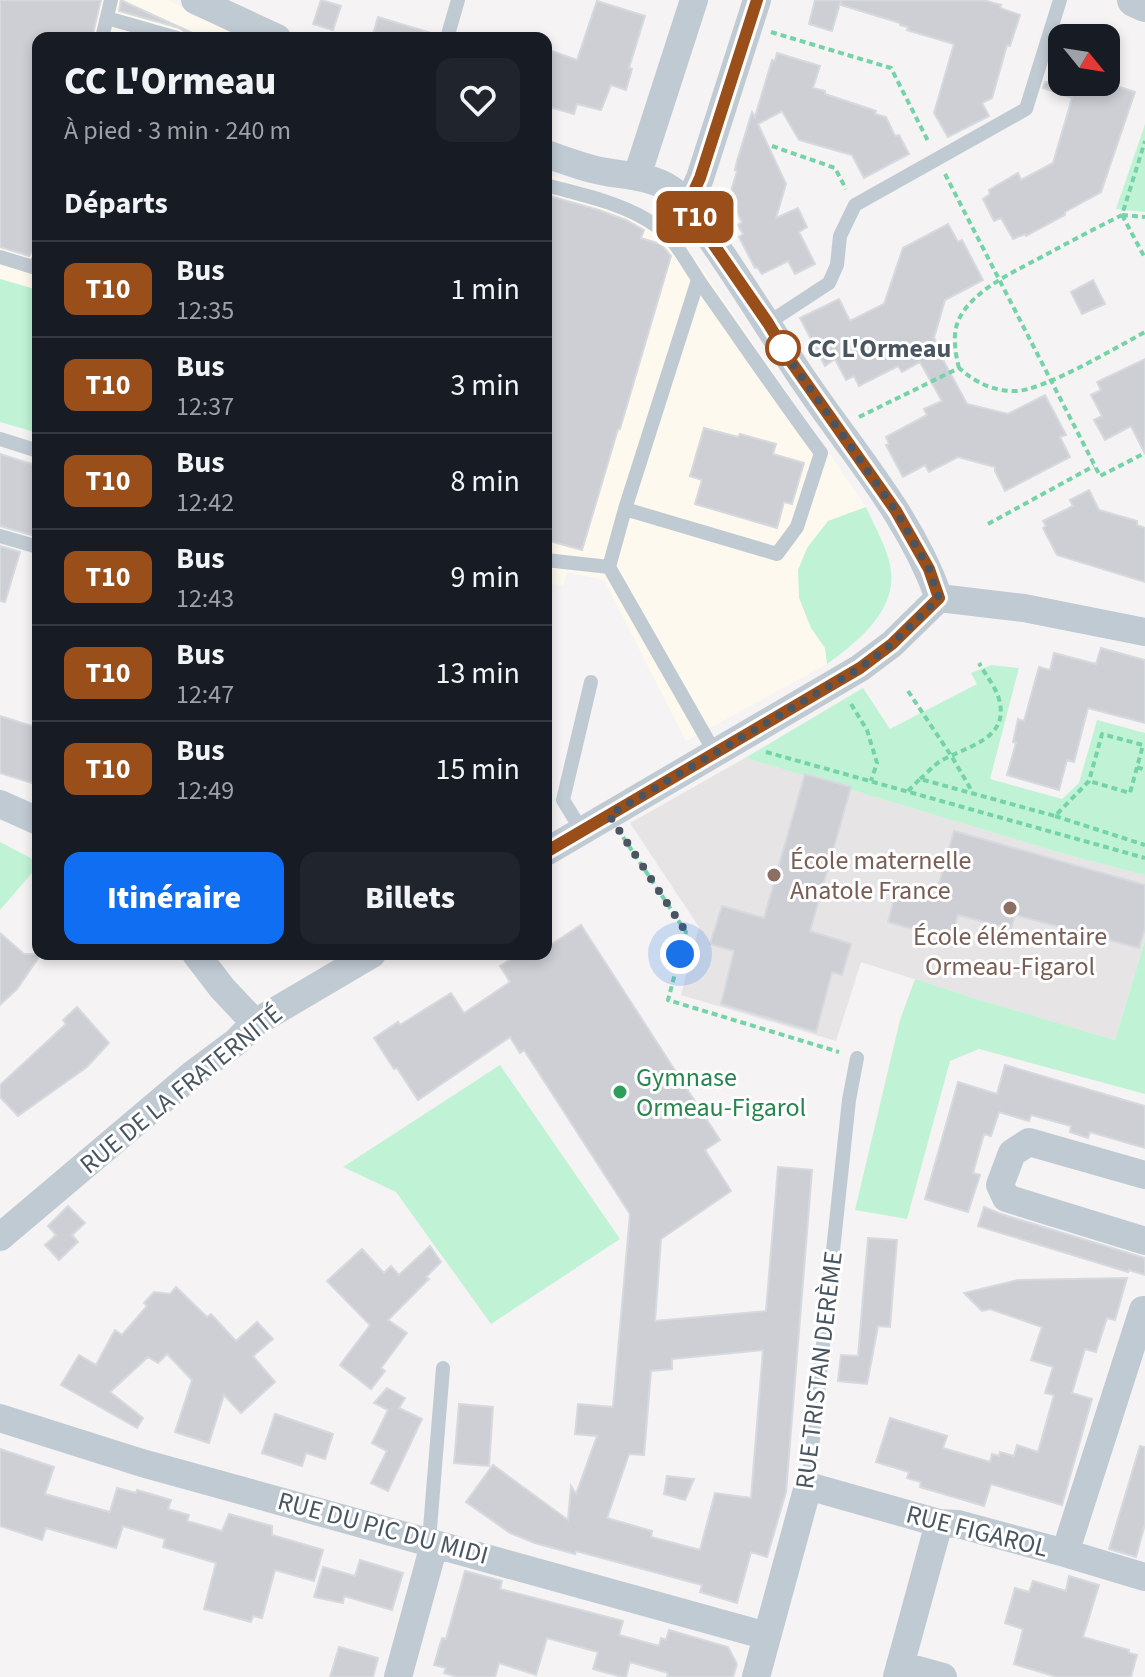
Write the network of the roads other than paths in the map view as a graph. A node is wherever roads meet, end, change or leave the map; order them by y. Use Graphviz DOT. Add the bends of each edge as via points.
graph roads {
  1 [pos="195,0"];
  2 [pos="458,0"];
  3 [pos="694,0"];
  4 [pos="757,0"];
  5 [pos="1060,0"];
  6 [pos="1134,0"];
  7 [pos="108,5"];
  8 [pos="1145,5"];
  9 [pos="103,32"];
  10 [pos="164,32"];
  11 [pos="264,32"];
  12 [pos="449,32"];
  13 [pos="552,156"];
  14 [pos="637,176"];
  15 [pos="552,187"];
  16 [pos="687,206"];
  17 [pos="0,257"];
  18 [pos="32,265"];
  19 [pos="698,280"];
  20 [pos="768,323"];
  21 [pos="0,439"];
  22 [pos="32,449"];
  23 [pos="625,509"];
  24 [pos="0,536"];
  25 [pos="32,545"];
  26 [pos="552,561"];
  27 [pos="609,567"];
  28 [pos="939,598"];
  29 [pos="1145,632"];
  30 [pos="591,682"];
  31 [pos="725,747"];
  32 [pos="0,804"];
  33 [pos="32,818"];
  34 [pos="582,831"];
  35 [pos="552,848"];
  36 [pos="202,960"];
  37 [pos="362,960"];
  38 [pos="255,1023"];
  39 [pos="857,1058"];
  40 [pos="1145,1175"];
  41 [pos="0,1237"];
  42 [pos="1145,1241"];
  43 [pos="1143,1310"];
  44 [pos="443,1368"];
  45 [pos="0,1418"];
  46 [pos="808,1486"];
  47 [pos="939,1523"];
  48 [pos="429,1541"];
  49 [pos="1065,1553"];
  50 [pos="1145,1577"];
  51 [pos="767,1636"];
  52 [pos="899,1671"];
  53 [pos="398,1677"];
  54 [pos="756,1677"];
  55 [pos="943,1677"];
  1 -- 11 [label="street"];
  2 -- 12 [label="lane"];
  3 -- 14 [label="street"];
  4 -- 16 [label="street"];
  5 -- 20 [label="lane" via="1026,109 855,205 840,236 829,283"];
  6 -- 8 [label="street"];
  7 -- 9 [label="lane"];
  7 -- 10 [label="lane"];
  13 -- 14 [label="street"];
  14 -- 16 [label="street" via="663,185"];
  15 -- 19 [label="lane" via="654,224 673,239"];
  16 -- 20 [label="street"];
  17 -- 18 [label="lane"];
  19 -- 23 [label="lane"];
  19 -- 23 [label="lane" via="821,453 797,527 777,554"];
  20 -- 28 [label="street" via="896,511"];
  21 -- 22 [label="lane"];
  23 -- 27 [label="lane"];
  24 -- 25 [label="lane"];
  26 -- 27 [label="lane"];
  27 -- 31 [label="lane"];
  28 -- 29 [label="street"];
  28 -- 31 [label="street" via="860,668"];
  30 -- 34 [label="lane" via="563,800"];
  31 -- 34 [label="street"];
  32 -- 33 [label="street"];
  34 -- 35 [label="street"];
  36 -- 38 [label="street"];
  37 -- 38 [label="street, RUE DE LA FRATERNITÉ"];
  38 -- 41 [label="street, RUE DE LA FRATERNITÉ"];
  39 -- 46 [label="lane, RUE TRISTAN DERÈME"];
  40 -- 42 [label="street" via="1029,1142 1012,1153 1000,1185 1006,1198"];
  43 -- 49 [label="street"];
  44 -- 48 [label="lane"];
  45 -- 48 [label="street, RUE DU PIC DU MIDI" via="142,1463"];
  46 -- 47 [label="street, RUE FIGAROL"];
  46 -- 51 [label="street, RUE TRISTAN DERÈME"];
  47 -- 49 [label="street, RUE FIGAROL"];
  47 -- 52 [label="street"];
  48 -- 51 [label="street, RUE DU PIC DU MIDI"];
  48 -- 53 [label="street" via="431,1556"];
  49 -- 50 [label="street, RUE FIGAROL"];
  51 -- 54 [label="street, RUE TRISTAN DERÈME"];
  52 -- 55 [label="street"];
}
